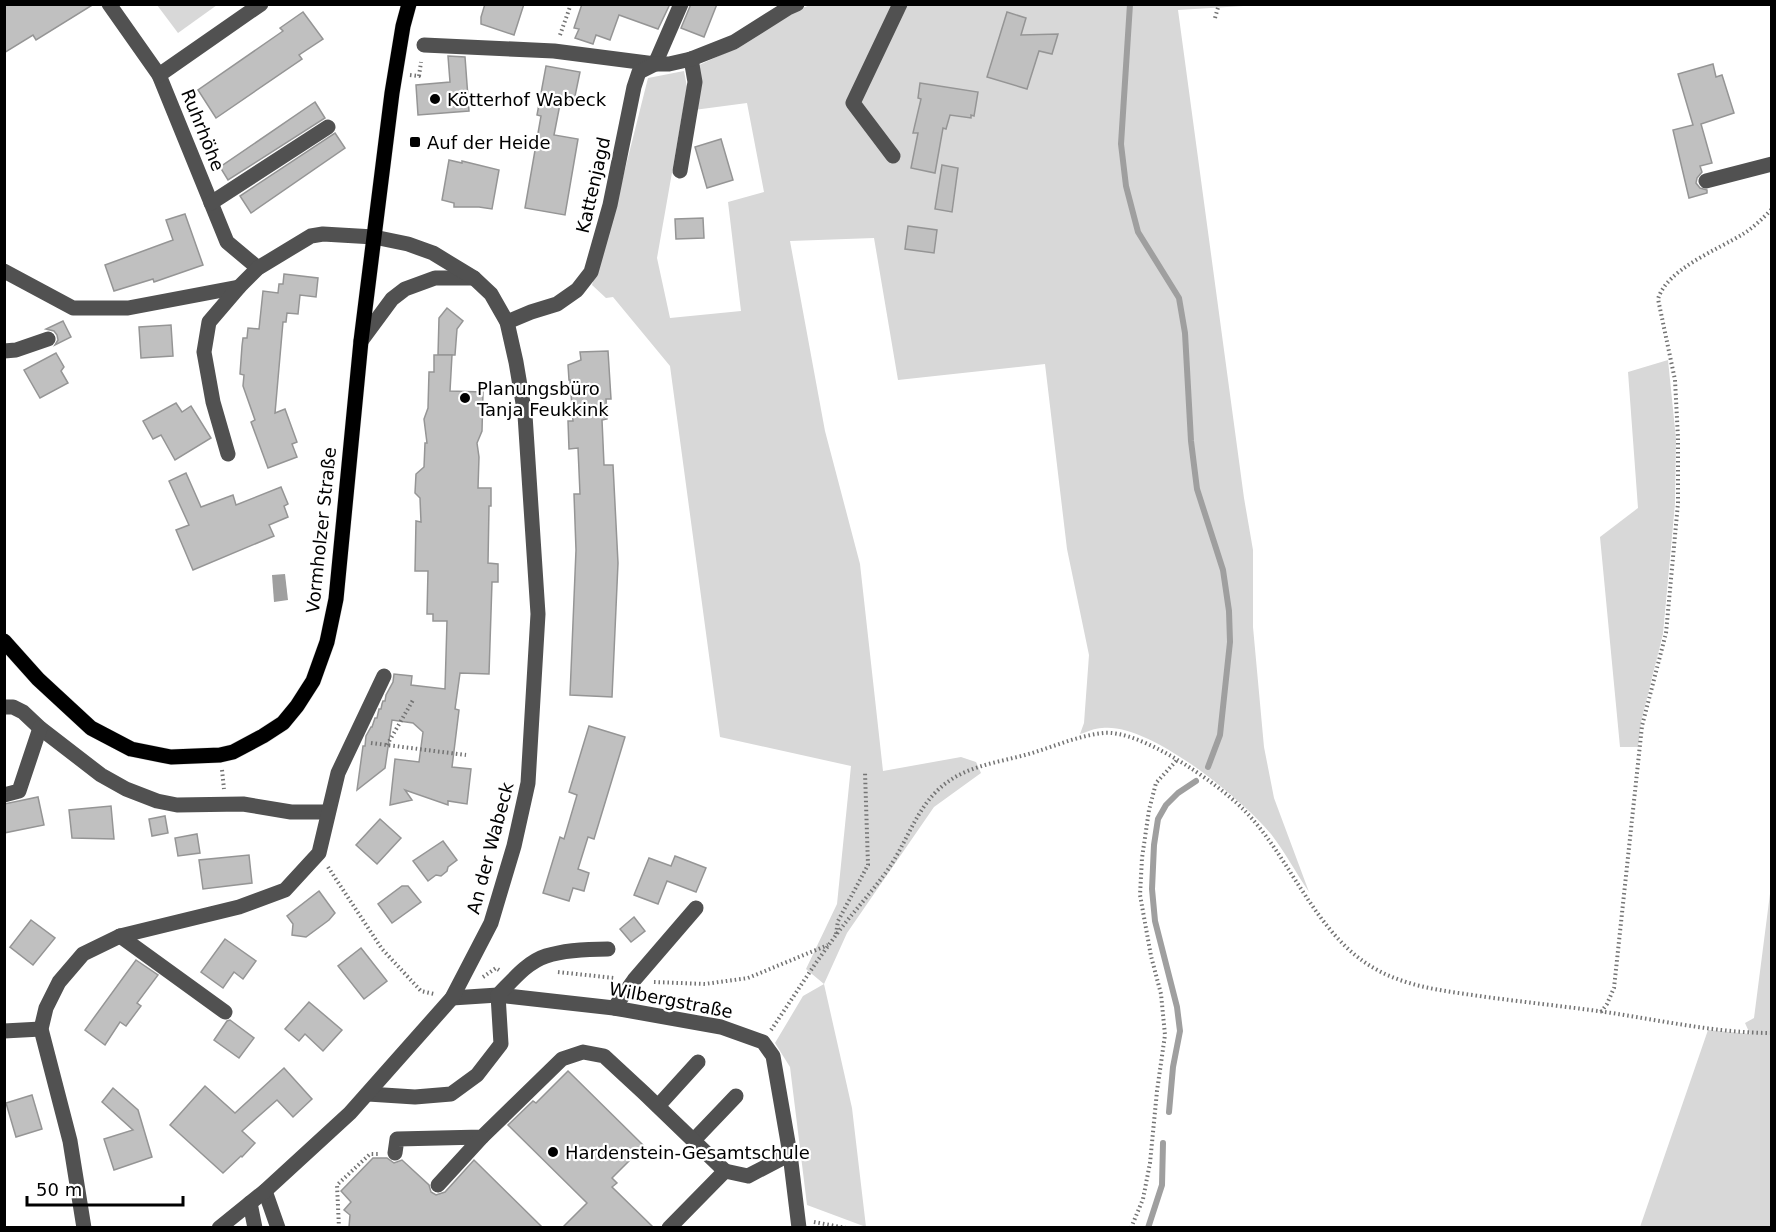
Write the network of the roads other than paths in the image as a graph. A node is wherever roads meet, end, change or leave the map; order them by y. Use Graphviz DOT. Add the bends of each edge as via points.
graph roads {
  1 [pos="109,4"];
  2 [pos="261,4"];
  3 [pos="409,4"];
  4 [pos="681,4"];
  5 [pos="797,4"];
  6 [pos="900,4"];
  7 [pos="424,45"];
  8 [pos="691,59"];
  9 [pos="655,64"];
  10 [pos="159,75"];
  11 [pos="328,127"];
  12 [pos="893,156"];
  13 [pos="1772,164"];
  14 [pos="680,171"];
  15 [pos="1706,181"];
  16 [pos="212,203"];
  17 [pos="374,237"];
  18 [pos="258,268"];
  19 [pos="4,272"];
  20 [pos="474,278"];
  21 [pos="239,287"];
  22 [pos="507,322"];
  23 [pos="48,339"];
  24 [pos="361,341"];
  25 [pos="4,351"];
  26 [pos="228,454"];
  27 [pos="4,641"];
  28 [pos="384,676"];
  29 [pos="4,707"];
  30 [pos="40,728"];
  31 [pos="4,795"];
  32 [pos="328,812"];
  33 [pos="696,908"];
  34 [pos="120,936"];
  35 [pos="608,949"];
  36 [pos="498,995"];
  37 [pos="452,998"];
  38 [pos="614,1008"];
  39 [pos="225,1012"];
  40 [pos="41,1029"];
  41 [pos="4,1031"];
  42 [pos="698,1062"];
  43 [pos="368,1094"];
  44 [pos="736,1096"];
  45 [pos="658,1106"];
  46 [pos="482,1137"];
  47 [pos="693,1140"];
  48 [pos="395,1153"];
  49 [pos="790,1154"];
  50 [pos="725,1171"];
  51 [pos="438,1185"];
  52 [pos="265,1191"];
  53 [pos="250,1203"];
  54 [pos="798,1224"];
  55 [pos="84,1227"];
  56 [pos="219,1227"];
  57 [pos="255,1227"];
  58 [pos="278,1227"];
  59 [pos="669,1227"];
  1 -- 10 [label="street, Ruhrhöhe"];
  2 -- 10 [label="street"];
  3 -- 17 [label="main road, Vormholzer Straße" via="393,84"];
  4 -- 9 [label="street"];
  5 -- 8 [label="street" via="734,42"];
  6 -- 12 [label="street" via="853,103"];
  7 -- 9 [label="street" via="554,51"];
  8 -- 9 [label="street"];
  8 -- 14 [label="street" via="695,82"];
  9 -- 22 [label="street, Kattenjagd" via="639,72 634,87 610,205 591,273 577,290 557,304"];
  10 -- 16 [label="street, Ruhrhöhe"];
  11 -- 16 [label="street"];
  13 -- 15 [label="street"];
  16 -- 18 [label="street, Ruhrhöhe" via="226,242"];
  17 -- 18 [label="street, An der Wabeck" via="311,236"];
  17 -- 20 [label="street, An der Wabeck" via="433,253"];
  17 -- 24 [label="main road, Vormholzer Straße"];
  18 -- 21 [label="street, An der Wabeck"];
  19 -- 21 [label="street" via="73,308 129,308"];
  20 -- 22 [label="street, An der Wabeck" via="491,294"];
  20 -- 24 [label="street" via="435,278 405,289 392,299"];
  21 -- 26 [label="street, An der Wabeck" via="209,322 204,352"];
  22 -- 37 [label="street, An der Wabeck" via="525,415 538,614 528,783 491,923"];
  23 -- 25 [label="street"];
  24 -- 27 [label="main road, Vormholzer Straße" via="336,599 313,681 283,723 233,752 171,758 130,749 92,728"];
  28 -- 32 [label="street" via="338,773"];
  29 -- 30 [label="street" via="23,712"];
  30 -- 31 [label="street" via="19,791"];
  30 -- 32 [label="street" via="101,775 156,801"];
  32 -- 34 [label="street" via="319,853 285,890 239,907"];
  33 -- 38 [label="street"];
  34 -- 39 [label="street"];
  34 -- 40 [label="street" via="83,954 59,982"];
  35 -- 36 [label="street" via="545,956 524,969"];
  36 -- 37 [label="street, Wilbergstraße"];
  36 -- 38 [label="street, Wilbergstraße"];
  36 -- 43 [label="street" via="501,1044 477,1075 451,1094"];
  37 -- 43 [label="street, An der Wabeck"];
  38 -- 49 [label="street, Wilbergstraße" via="721,1027 763,1042 773,1056"];
  40 -- 41 [label="street"];
  40 -- 55 [label="street" via="70,1141"];
  42 -- 45 [label="street"];
  43 -- 52 [label="street, An der Wabeck"];
  44 -- 47 [label="street"];
  45 -- 46 [label="street" via="604,1056 583,1052 562,1059"];
  45 -- 47 [label="street"];
  46 -- 48 [label="street" via="397,1139"];
  46 -- 51 [label="street"];
  47 -- 50 [label="street"];
  49 -- 50 [label="street" via="748,1176"];
  49 -- 54 [label="street"];
  50 -- 59 [label="street"];
  52 -- 53 [label="street, An der Wabeck"];
  52 -- 58 [label="street"];
  53 -- 56 [label="street, An der Wabeck"];
  53 -- 57 [label="street"];
}
